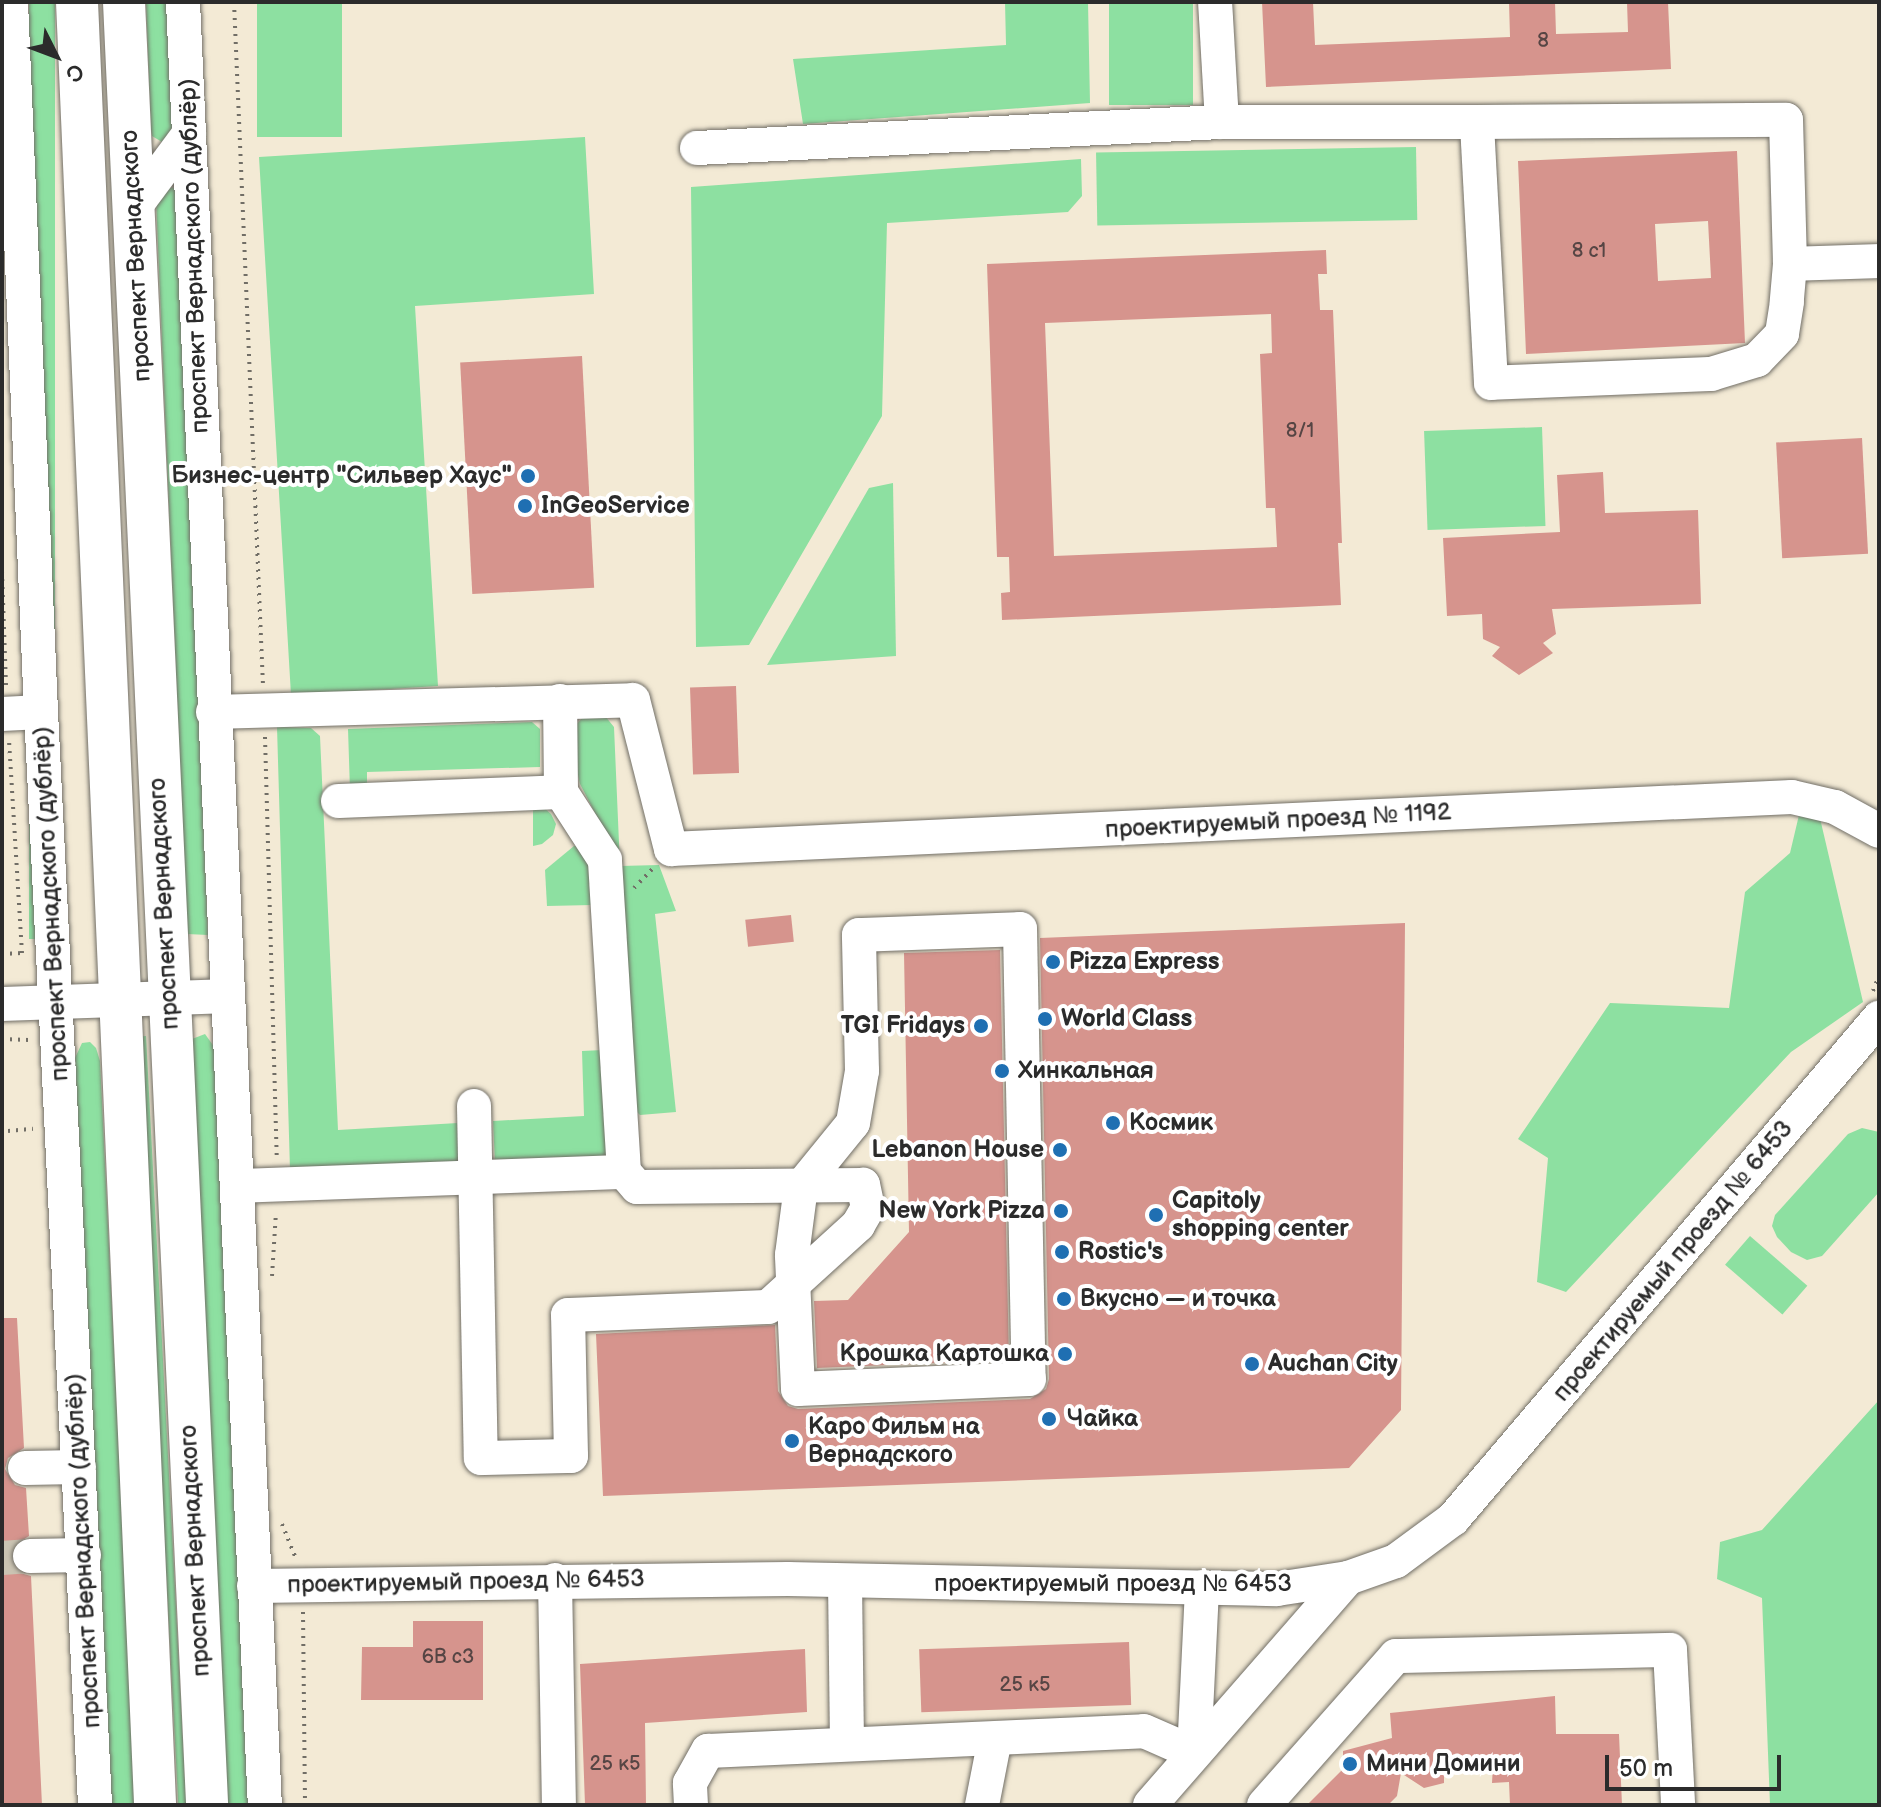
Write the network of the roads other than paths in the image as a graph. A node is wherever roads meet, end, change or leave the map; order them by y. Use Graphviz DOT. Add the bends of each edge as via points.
graph roads {
  1 [pos="11,2"];
  2 [pos="77,2"];
  3 [pos="124,2"];
  4 [pos="183,2"];
  5 [pos="1215,2"];
  6 [pos="1222,122"];
  7 [pos="1477,122"];
  8 [pos="189,134"];
  9 [pos="697,148"];
  10 [pos="10,172"];
  11 [pos="134,208"];
  12 [pos="1879,261"];
  13 [pos="1790,264"];
  14 [pos="560,701"];
  15 [pos="41,712"];
  16 [pos="213,712"];
  17 [pos="5,714"];
  18 [pos="561,792"];
  19 [pos="338,801"];
  20 [pos="1879,831"];
  21 [pos="227,996"];
  22 [pos="168,998"];
  23 [pos="121,1000"];
  24 [pos="55,1001"];
  25 [pos="2,1004"];
  26 [pos="1876,1017"];
  27 [pos="474,1106"];
  28 [pos="624,1172"];
  29 [pos="475,1176"];
  30 [pos="238,1186"];
  31 [pos="801,1187"];
  32 [pos="79,1467"];
  33 [pos="25,1468"];
  34 [pos="84,1555"];
  35 [pos="30,1556"];
  36 [pos="1348,1578"];
  37 [pos="555,1580"];
  38 [pos="845,1581"];
  39 [pos="254,1586"];
  40 [pos="1202,1587"];
  41 [pos="995,1739"];
  42 [pos="847,1744"];
  43 [pos="1194,1753"];
  44 [pos="95,1805"];
  45 [pos="155,1805"];
  46 [pos="207,1805"];
  47 [pos="265,1805"];
  48 [pos="559,1805"];
  49 [pos="691,1805"];
  50 [pos="982,1805"];
  51 [pos="1150,1805"];
  52 [pos="1264,1805"];
  53 [pos="1678,1805"];
  1 -- 10 [label="street, проспект Вернадского (дублёр)"];
  2 -- 23 [label="main road, проспект Вернадского"];
  3 -- 11 [label="main road, проспект Вернадского"];
  4 -- 8 [label="street, проспект Вернадского (дублёр)"];
  5 -- 6 [label="street"];
  6 -- 7 [label="street"];
  6 -- 9 [label="street"];
  7 -- 13 [label="street" via="1786,120"];
  7 -- 13 [label="street" via="1491,383 1711,374 1757,360 1782,334"];
  8 -- 11 [label="street"];
  8 -- 16 [label="street, проспект Вернадского (дублёр)"];
  10 -- 15 [label="street, проспект Вернадского (дублёр)"];
  11 -- 22 [label="main road, проспект Вернадского"];
  12 -- 13 [label="street"];
  14 -- 16 [label="street"];
  14 -- 18 [label="street"];
  14 -- 20 [label="street, проектируемый проезд № 1192" via="633,700 671,849 1792,797 1835,807"];
  15 -- 17 [label="street"];
  15 -- 24 [label="street, проспект Вернадского (дублёр)"];
  16 -- 21 [label="street, проспект Вернадского (дублёр)"];
  18 -- 19 [label="street"];
  18 -- 28 [label="street" via="605,860"];
  21 -- 22 [label="street"];
  21 -- 30 [label="street, проспект Вернадского (дублёр)"];
  22 -- 23 [label="street"];
  22 -- 46 [label="main road, проспект Вернадского"];
  23 -- 24 [label="street"];
  23 -- 45 [label="main road, проспект Вернадского"];
  24 -- 25 [label="street"];
  24 -- 32 [label="street, проспект Вернадского (дублёр)"];
  26 -- 36 [label="street, проектируемый проезд № 6453" via="1453,1519 1396,1561"];
  27 -- 29 [label="street"];
  28 -- 29 [label="street"];
  28 -- 31 [label="street" via="637,1187"];
  29 -- 30 [label="street"];
  29 -- 31 [label="street" via="481,1458 571,1456 568,1315 768,1307 858,1225 868,1208 863,1185"];
  30 -- 39 [label="street, проспект Вернадского (дублёр)"];
  31 -- 31 [label="street" via="792,1255 798,1389 1029,1379 1020,929 859,935 862,1071 853,1123"];
  32 -- 33 [label="street"];
  32 -- 34 [label="street, проспект Вернадского (дублёр)"];
  34 -- 35 [label="street"];
  34 -- 44 [label="street, проспект Вернадского (дублёр)"];
  36 -- 40 [label="street, проектируемый проезд № 6453" via="1277,1589"];
  36 -- 43 [label="street"];
  37 -- 38 [label="street, проектируемый проезд № 6453"];
  37 -- 39 [label="street, проектируемый проезд № 6453"];
  37 -- 48 [label="street"];
  38 -- 40 [label="street, проектируемый проезд № 6453"];
  38 -- 42 [label="street"];
  39 -- 47 [label="street, проспект Вернадского (дублёр)"];
  40 -- 43 [label="street"];
  41 -- 42 [label="street"];
  41 -- 43 [label="street" via="1144,1731"];
  41 -- 50 [label="street"];
  42 -- 49 [label="street" via="708,1751 690,1783"];
  43 -- 51 [label="street"];
  52 -- 53 [label="street" via="1396,1656 1670,1650"];
}
